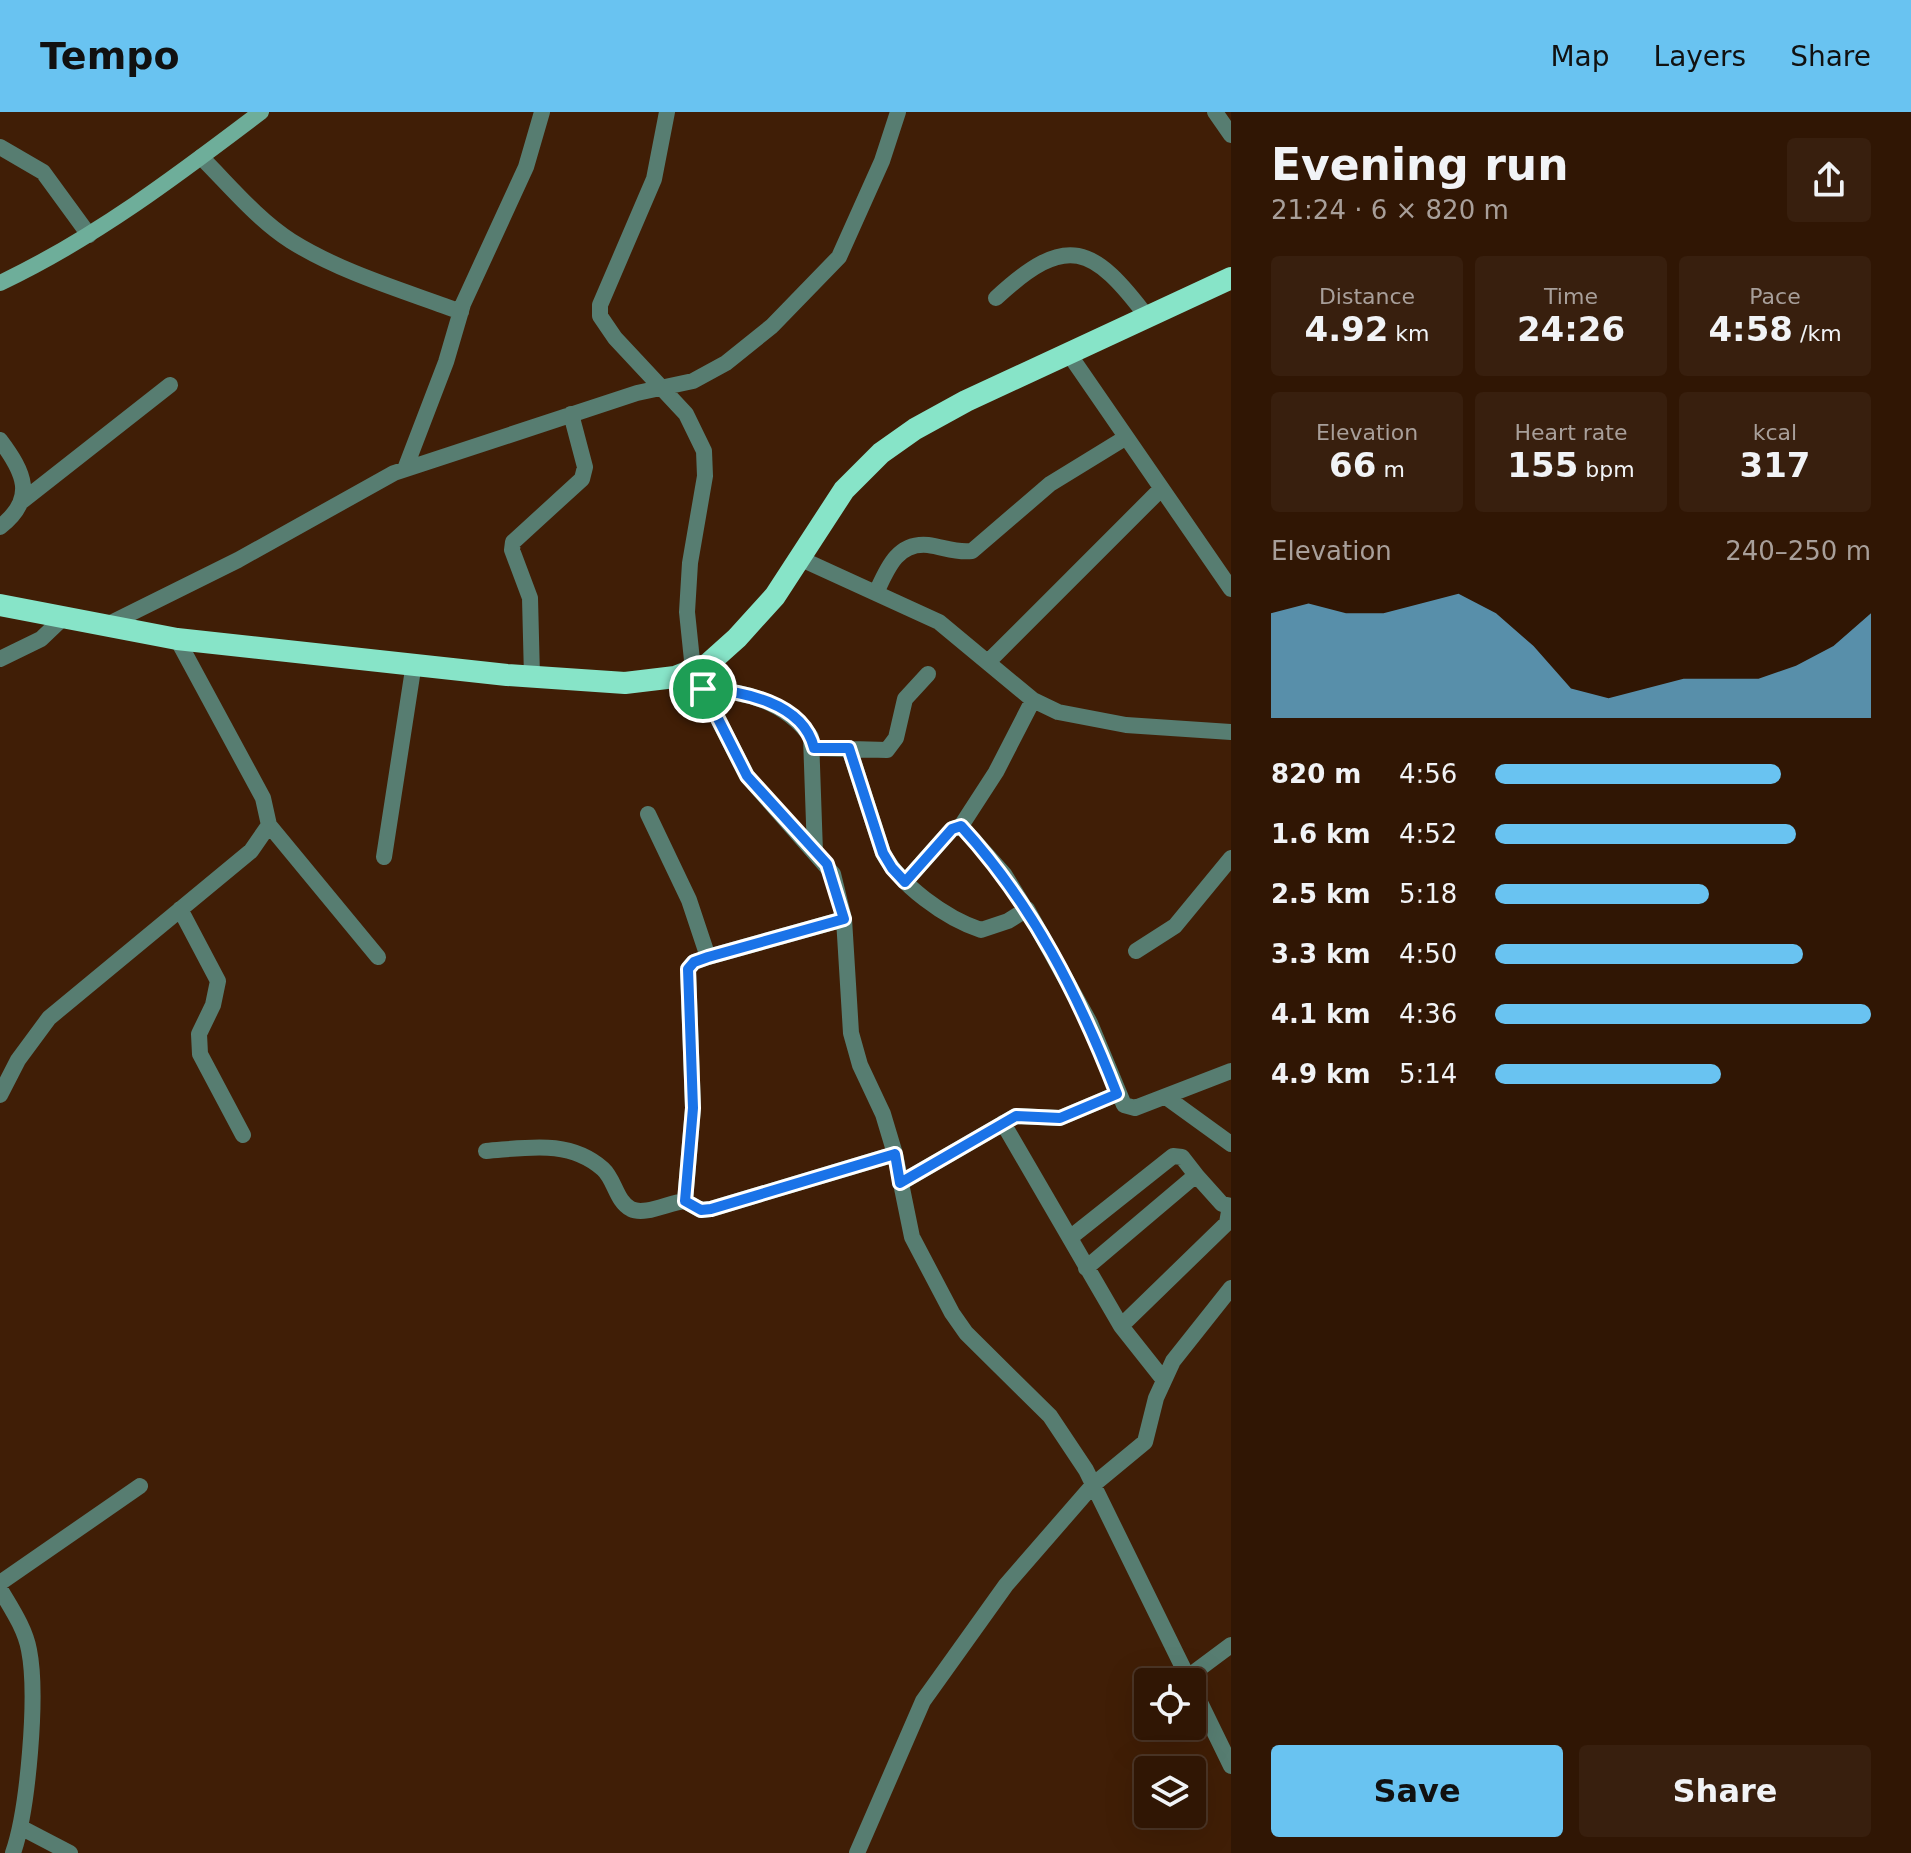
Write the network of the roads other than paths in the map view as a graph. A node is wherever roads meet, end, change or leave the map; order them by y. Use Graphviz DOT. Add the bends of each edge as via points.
graph roads {
  1 [pos="261,112"];
  2 [pos="542,112"];
  3 [pos="667,112"];
  4 [pos="898,112"];
  5 [pos="1215,112"];
  6 [pos="1231,135"];
  7 [pos="0,147"];
  8 [pos="201,157"];
  9 [pos="89,235"];
  10 [pos="1231,278"];
  11 [pos="0,283"];
  12 [pos="996,298"];
  13 [pos="461,312"];
  14 [pos="1148,318"];
  15 [pos="1069,354"];
  16 [pos="170,385"];
  17 [pos="659,388"];
  18 [pos="571,414"];
  19 [pos="1125,438"];
  20 [pos="0,440"];
  21 [pos="405,469"];
  22 [pos="1160,490"];
  23 [pos="21,502"];
  24 [pos="0,527"];
  25 [pos="799,558"];
  26 [pos="1231,589"];
  27 [pos="876,593"];
  28 [pos="0,605"];
  29 [pos="64,617"];
  30 [pos="105,626"];
  31 [pos="177,639"];
  32 [pos="0,659"];
  33 [pos="988,662"];
  34 [pos="414,663"];
  35 [pos="928,674"];
  36 [pos="532,677"];
  37 [pos="698,680"];
  38 [pos="1033,700"];
  39 [pos="1231,732"];
  40 [pos="814,748"];
  41 [pos="849,748"];
  42 [pos="648,814"];
  43 [pos="269,825"];
  44 [pos="961,826"];
  45 [pos="815,852"];
  46 [pos="384,857"];
  47 [pos="1231,858"];
  48 [pos="905,882"];
  49 [pos="180,909"];
  50 [pos="1026,910"];
  51 [pos="844,919"];
  52 [pos="1136,951"];
  53 [pos="378,957"];
  54 [pos="708,957"];
  55 [pos="1231,1071"];
  56 [pos="2,1085"];
  57 [pos="1117,1094"];
  58 [pos="1166,1097"];
  59 [pos="1003,1123"];
  60 [pos="243,1135"];
  61 [pos="1231,1144"];
  62 [pos="486,1151"];
  63 [pos="895,1154"];
  64 [pos="1196,1175"];
  65 [pos="900,1183"];
  66 [pos="685,1201"];
  67 [pos="1231,1206"];
  68 [pos="1071,1237"];
  69 [pos="1086,1268"];
  70 [pos="1231,1288"];
  71 [pos="1121,1326"];
  72 [pos="1163,1379"];
  73 [pos="1093,1485"];
  74 [pos="140,1486"];
  75 [pos="0,1586"];
  76 [pos="1231,1645"];
  77 [pos="1183,1668"];
  78 [pos="1206,1668"];
  79 [pos="1206,1715"];
  80 [pos="1231,1766"];
  81 [pos="22,1828"];
  82 [pos="13,1853"];
  83 [pos="70,1853"];
  84 [pos="857,1853"];
  1 -- 8 [label="main road"];
  2 -- 13 [label="street" via="526,167"];
  3 -- 17 [label="street" via="654,179 600,305 606,325"];
  4 -- 17 [label="street" via="849,241 822,277 726,363 693,381"];
  5 -- 6 [label="street"];
  7 -- 9 [label="street" via="43,172"];
  8 -- 9 [label="main road"];
  8 -- 13 [label="street" via="292,241"];
  9 -- 11 [label="main road"];
  10 -- 14 [label="highway"];
  12 -- 14 [label="street" via="1044,259 1080,257 1109,271"];
  13 -- 21 [label="street"];
  14 -- 15 [label="highway"];
  15 -- 19 [label="street"];
  15 -- 25 [label="highway" via="966,401 881,453 844,490"];
  16 -- 23 [label="street"];
  17 -- 18 [label="street"];
  17 -- 37 [label="street" via="686,414 705,462 690,563 688,636"];
  18 -- 21 [label="street"];
  18 -- 36 [label="street" via="585,467 582,479 513,542 530,598"];
  19 -- 22 [label="street"];
  19 -- 27 [label="street" via="1050,484 972,551 926,545 899,553"];
  20 -- 23 [label="street" via="21,471"];
  21 -- 30 [label="street"];
  22 -- 26 [label="street"];
  22 -- 33 [label="street"];
  23 -- 24 [label="street"];
  25 -- 27 [label="street"];
  25 -- 37 [label="highway" via="775,596"];
  27 -- 33 [label="street" via="939,622"];
  28 -- 29 [label="highway"];
  29 -- 30 [label="highway"];
  29 -- 32 [label="street" via="41,639"];
  30 -- 31 [label="highway"];
  31 -- 34 [label="highway"];
  31 -- 43 [label="street" via="263,798"];
  33 -- 38 [label="street"];
  34 -- 36 [label="highway"];
  34 -- 46 [label="street"];
  35 -- 41 [label="street" via="905,699 892,746 881,751"];
  36 -- 37 [label="highway" via="625,683"];
  37 -- 40 [label="street" via="777,707 804,728"];
  37 -- 45 [label="street" via="747,776"];
  38 -- 39 [label="street" via="1085,719"];
  38 -- 44 [label="street"];
  40 -- 41 [label="street"];
  40 -- 45 [label="street"];
  41 -- 48 [label="street" via="883,853"];
  42 -- 54 [label="street" via="689,900"];
  43 -- 49 [label="street" via="251,851"];
  43 -- 53 [label="street"];
  44 -- 48 [label="street" via="952,829"];
  44 -- 50 [label="street" via="1004,874"];
  45 -- 51 [label="street" via="833,874"];
  47 -- 52 [label="street" via="1175,926"];
  48 -- 50 [label="street" via="981,930"];
  49 -- 56 [label="street" via="49,1018"];
  49 -- 60 [label="street" via="218,981 199,1034 200,1054"];
  50 -- 57 [label="street" via="1090,1023"];
  51 -- 54 [label="street"];
  51 -- 63 [label="street" via="851,1033"];
  54 -- 66 [label="street" via="694,962 687,980 693,1108"];
  55 -- 58 [label="street"];
  57 -- 58 [label="street" via="1130,1108"];
  57 -- 59 [label="street" via="1060,1118 1026,1113"];
  58 -- 61 [label="street"];
  59 -- 65 [label="street"];
  59 -- 68 [label="street"];
  62 -- 66 [label="street" via="563,1148 602,1168 630,1209"];
  63 -- 65 [label="street"];
  63 -- 66 [label="street" via="711,1209"];
  64 -- 67 [label="street" via="1222,1204"];
  64 -- 68 [label="street" via="1182,1157 1173,1156"];
  64 -- 69 [label="street"];
  65 -- 73 [label="street" via="912,1237 952,1313 1050,1416"];
  67 -- 71 [label="street" via="1227,1223"];
  68 -- 69 [label="street"];
  69 -- 71 [label="street"];
  70 -- 72 [label="street"];
  71 -- 72 [label="street"];
  72 -- 73 [label="street" via="1145,1442"];
  73 -- 77 [label="street"];
  73 -- 84 [label="street" via="1006,1585 923,1701"];
  74 -- 75 [label="street"];
  75 -- 81 [label="street" via="29,1650"];
  76 -- 78 [label="street"];
  79 -- 80 [label="street"];
  81 -- 82 [label="street"];
  81 -- 83 [label="street"];
}
